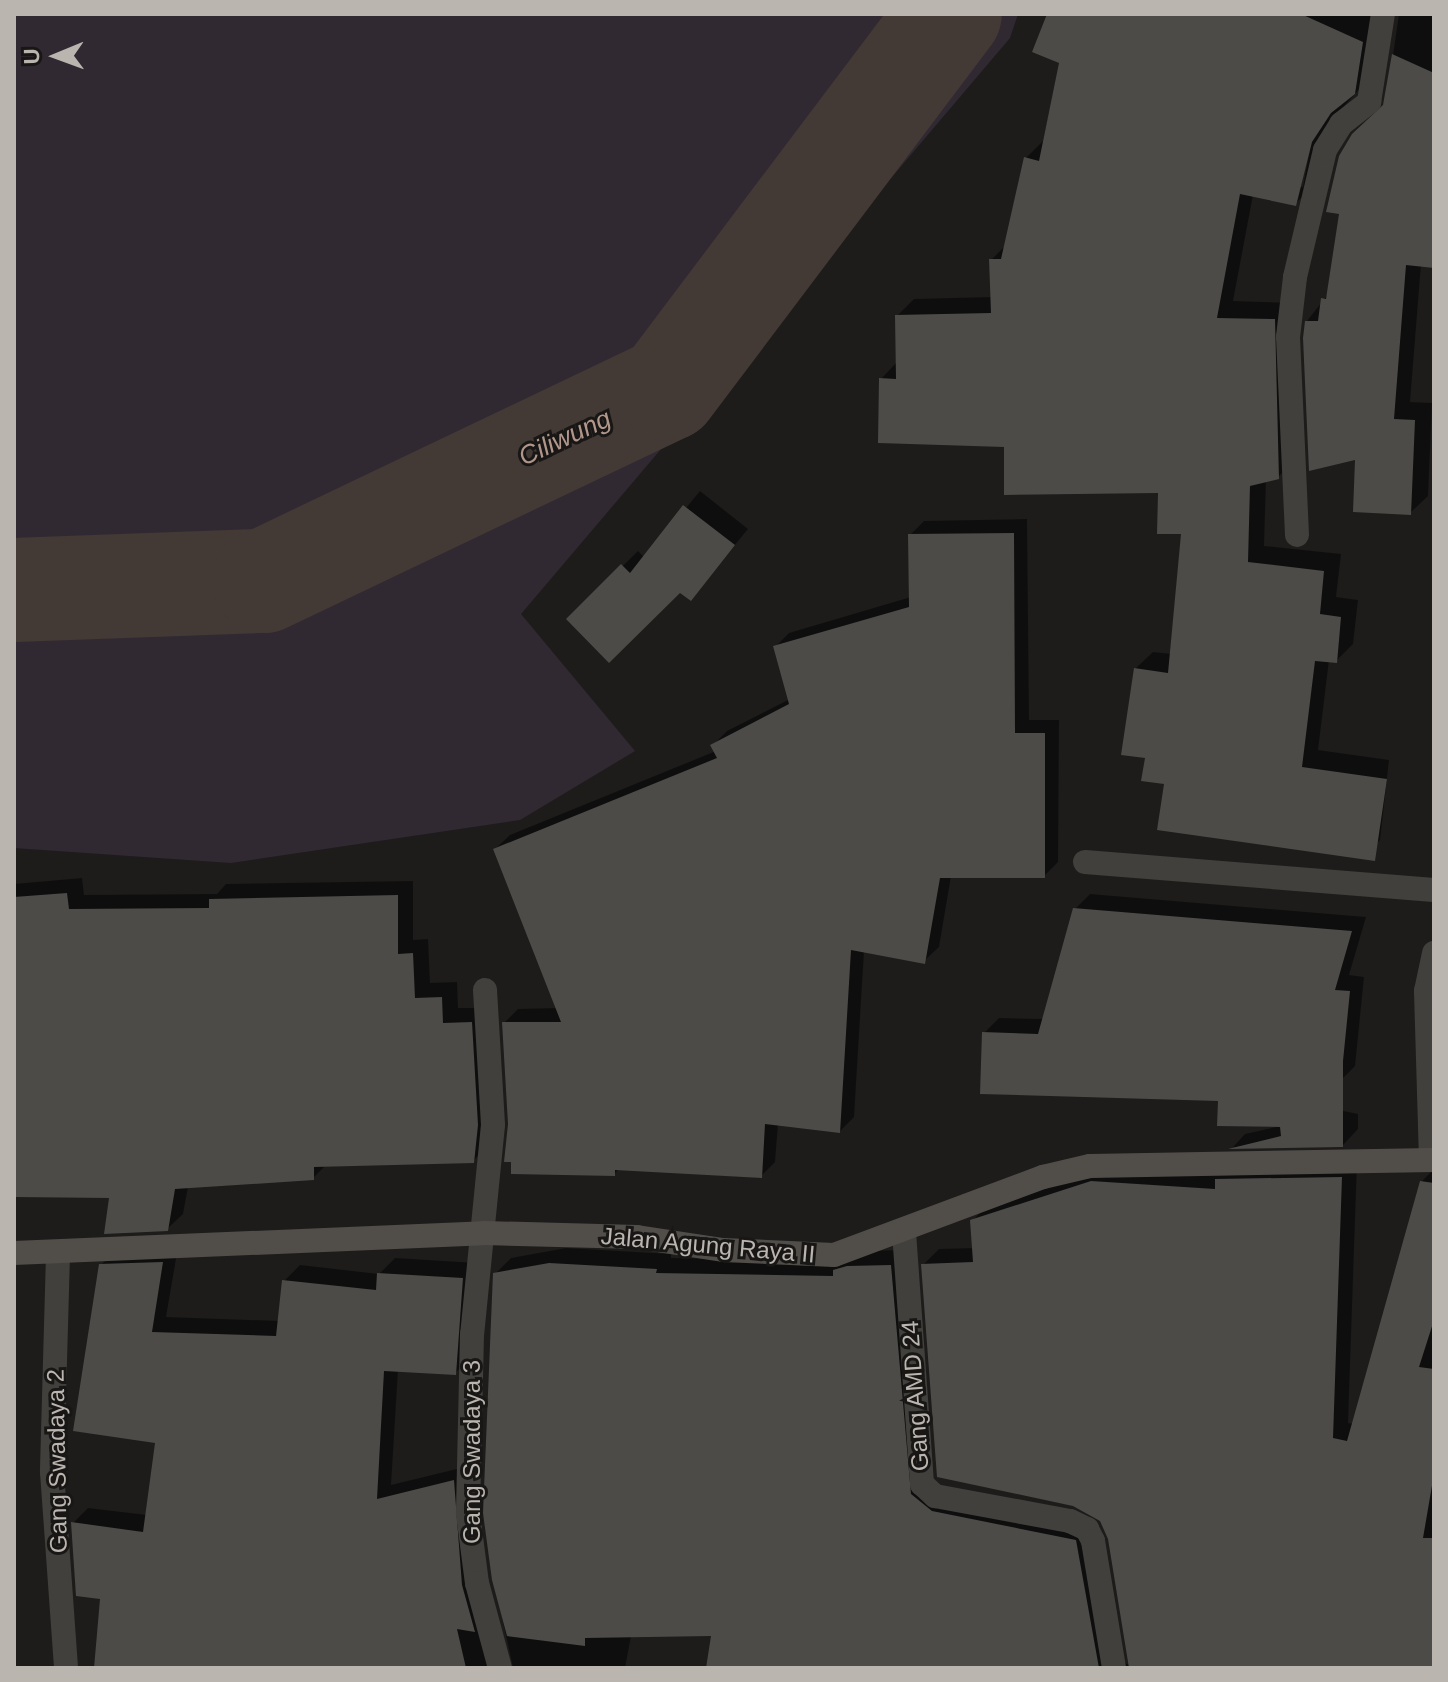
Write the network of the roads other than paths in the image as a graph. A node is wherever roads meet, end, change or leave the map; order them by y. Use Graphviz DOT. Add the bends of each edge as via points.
graph roads {
  1 [pos="1383,14"];
  2 [pos="1297,535"];
  3 [pos="1085,862"];
  4 [pos="1434,890"];
  5 [pos="1434,953"];
  6 [pos="485,990"];
  7 [pos="1432,1160"];
  8 [pos="904,1232"];
  9 [pos="484,1233"];
  10 [pos="14,1253"];
  11 [pos="58,1254"];
  12 [pos="66,1668"];
  13 [pos="500,1668"];
  14 [pos="1114,1668"];
  1 -- 2 [label="street" via="1369,102 1341,124 1325,150 1295,277 1288,337"];
  3 -- 4 [label="street"];
  5 -- 7 [label="street" via="1426,991"];
  6 -- 9 [label="street, Gang Swadaya 3" via="493,1125"];
  7 -- 8 [label="street, Jalan Agung Raya II" via="1090,1166 1043,1177"];
  8 -- 9 [label="street, Jalan Agung Raya II" via="834,1255 723,1250 637,1237"];
  8 -- 14 [label="street, Gang AMD 24" via="922,1484 935,1496 1070,1521 1087,1529"];
  9 -- 11 [label="street, Jalan Agung Raya II"];
  9 -- 13 [label="street, Gang Swadaya 3" via="471,1347 468,1514 477,1583"];
  10 -- 11 [label="street, Jalan Agung Raya II"];
  11 -- 12 [label="street, Gang Swadaya 2" via="52,1472"];
}
